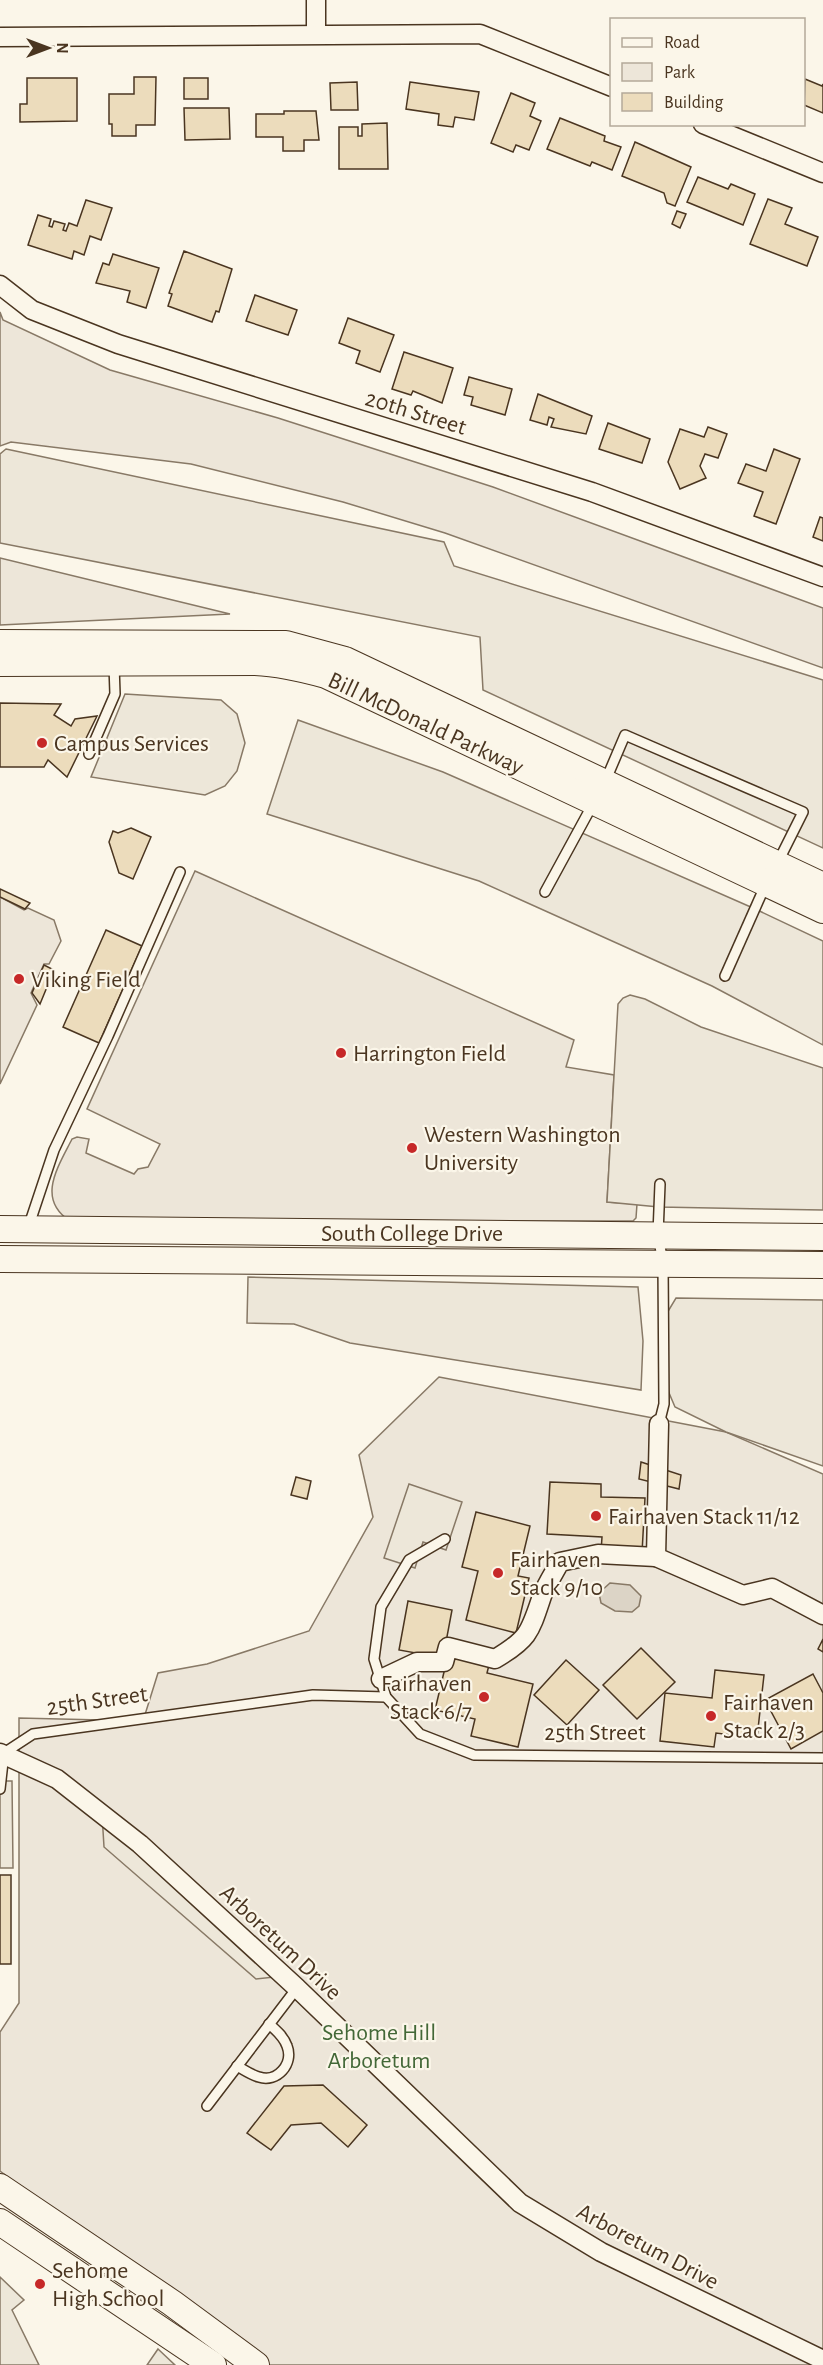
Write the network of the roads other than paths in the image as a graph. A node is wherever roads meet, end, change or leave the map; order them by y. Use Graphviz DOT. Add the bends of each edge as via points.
graph roads {
  1 [pos="316,0"];
  2 [pos="316,34"];
  3 [pos="0,38"];
  4 [pos="610,86"];
  5 [pos="708,126"];
  6 [pos="823,173"];
  7 [pos="0,285"];
  8 [pos="823,577"];
  9 [pos="0,643"];
  10 [pos="114,662"];
  11 [pos="0,663"];
  12 [pos="89,754"];
  13 [pos="599,793"];
  14 [pos="180,872"];
  15 [pos="771,874"];
  16 [pos="823,886"];
  17 [pos="545,892"];
  18 [pos="823,910"];
  19 [pos="725,976"];
  20 [pos="660,1184"];
  21 [pos="0,1230"];
  22 [pos="27,1230"];
  23 [pos="658,1234"];
  24 [pos="823,1237"];
  25 [pos="0,1259"];
  26 [pos="663,1264"];
  27 [pos="823,1264"];
  28 [pos="659,1424"];
  29 [pos="445,1539"];
  30 [pos="656,1557"];
  31 [pos="823,1614"];
  32 [pos="381,1679"];
  33 [pos="386,1697"];
  34 [pos="2,1753"];
  35 [pos="823,1758"];
  36 [pos="0,1789"];
  37 [pos="297,1988"];
  38 [pos="269,2024"];
  39 [pos="237,2066"];
  40 [pos="207,2106"];
  41 [pos="0,2187"];
  42 [pos="0,2222"];
  43 [pos="823,2360"];
  44 [pos="213,2365"];
  45 [pos="256,2365"];
  1 -- 2 [label="street"];
  2 -- 3 [label="street"];
  2 -- 4 [label="street" via="480,34"];
  5 -- 6 [label="street"];
  7 -- 8 [label="street, 20th Street" via="32,310 118,344 592,492"];
  9 -- 13 [label="main road, Bill McDonald Parkway" via="285,644 316,651 345,660"];
  10 -- 11 [label="main road, Bill McDonald Parkway"];
  10 -- 12 [label="lane" via="114,694"];
  10 -- 13 [label="main road, Bill McDonald Parkway" via="286,663 326,675"];
  13 -- 15 [label="main road, Bill McDonald Parkway"];
  13 -- 15 [label="lane" via="624,735 803,812"];
  13 -- 17 [label="lane"];
  14 -- 22 [label="lane" via="66,1123"];
  15 -- 16 [label="main road, Bill McDonald Parkway"];
  15 -- 18 [label="main road, Bill McDonald Parkway"];
  15 -- 19 [label="lane"];
  20 -- 23 [label="lane"];
  21 -- 22 [label="main road, South College Drive"];
  22 -- 23 [label="main road, South College Drive"];
  23 -- 24 [label="main road, South College Drive"];
  23 -- 26 [label="lane"];
  25 -- 26 [label="main road, South College Drive"];
  26 -- 27 [label="main road, South College Drive"];
  26 -- 28 [label="lane" via="664,1404"];
  28 -- 30 [label="street"];
  29 -- 32 [label="lane, 25th Street" via="410,1560 381,1607 374,1659"];
  30 -- 31 [label="street" via="743,1595 772,1588"];
  30 -- 32 [label="street" via="598,1554 560,1562 543,1595 536,1621 517,1646 495,1659 448,1647 444,1662 417,1662"];
  32 -- 33 [label="lane, 25th Street"];
  33 -- 34 [label="lane, 25th Street" via="313,1695 138,1717 33,1734"];
  33 -- 35 [label="lane, 25th Street" via="420,1734 474,1755"];
  34 -- 36 [label="lane"];
  34 -- 37 [label="street, Arboretum Drive" via="57,1779 140,1844"];
  37 -- 38 [label="lane"];
  37 -- 43 [label="street, Arboretum Drive" via="520,2203 601,2252"];
  38 -- 39 [label="lane"];
  38 -- 39 [label="lane" via="288,2046 290,2058 284,2069 274,2077 260,2078"];
  39 -- 40 [label="lane"];
  41 -- 45 [label="main road"];
  42 -- 44 [label="main road"];
}
